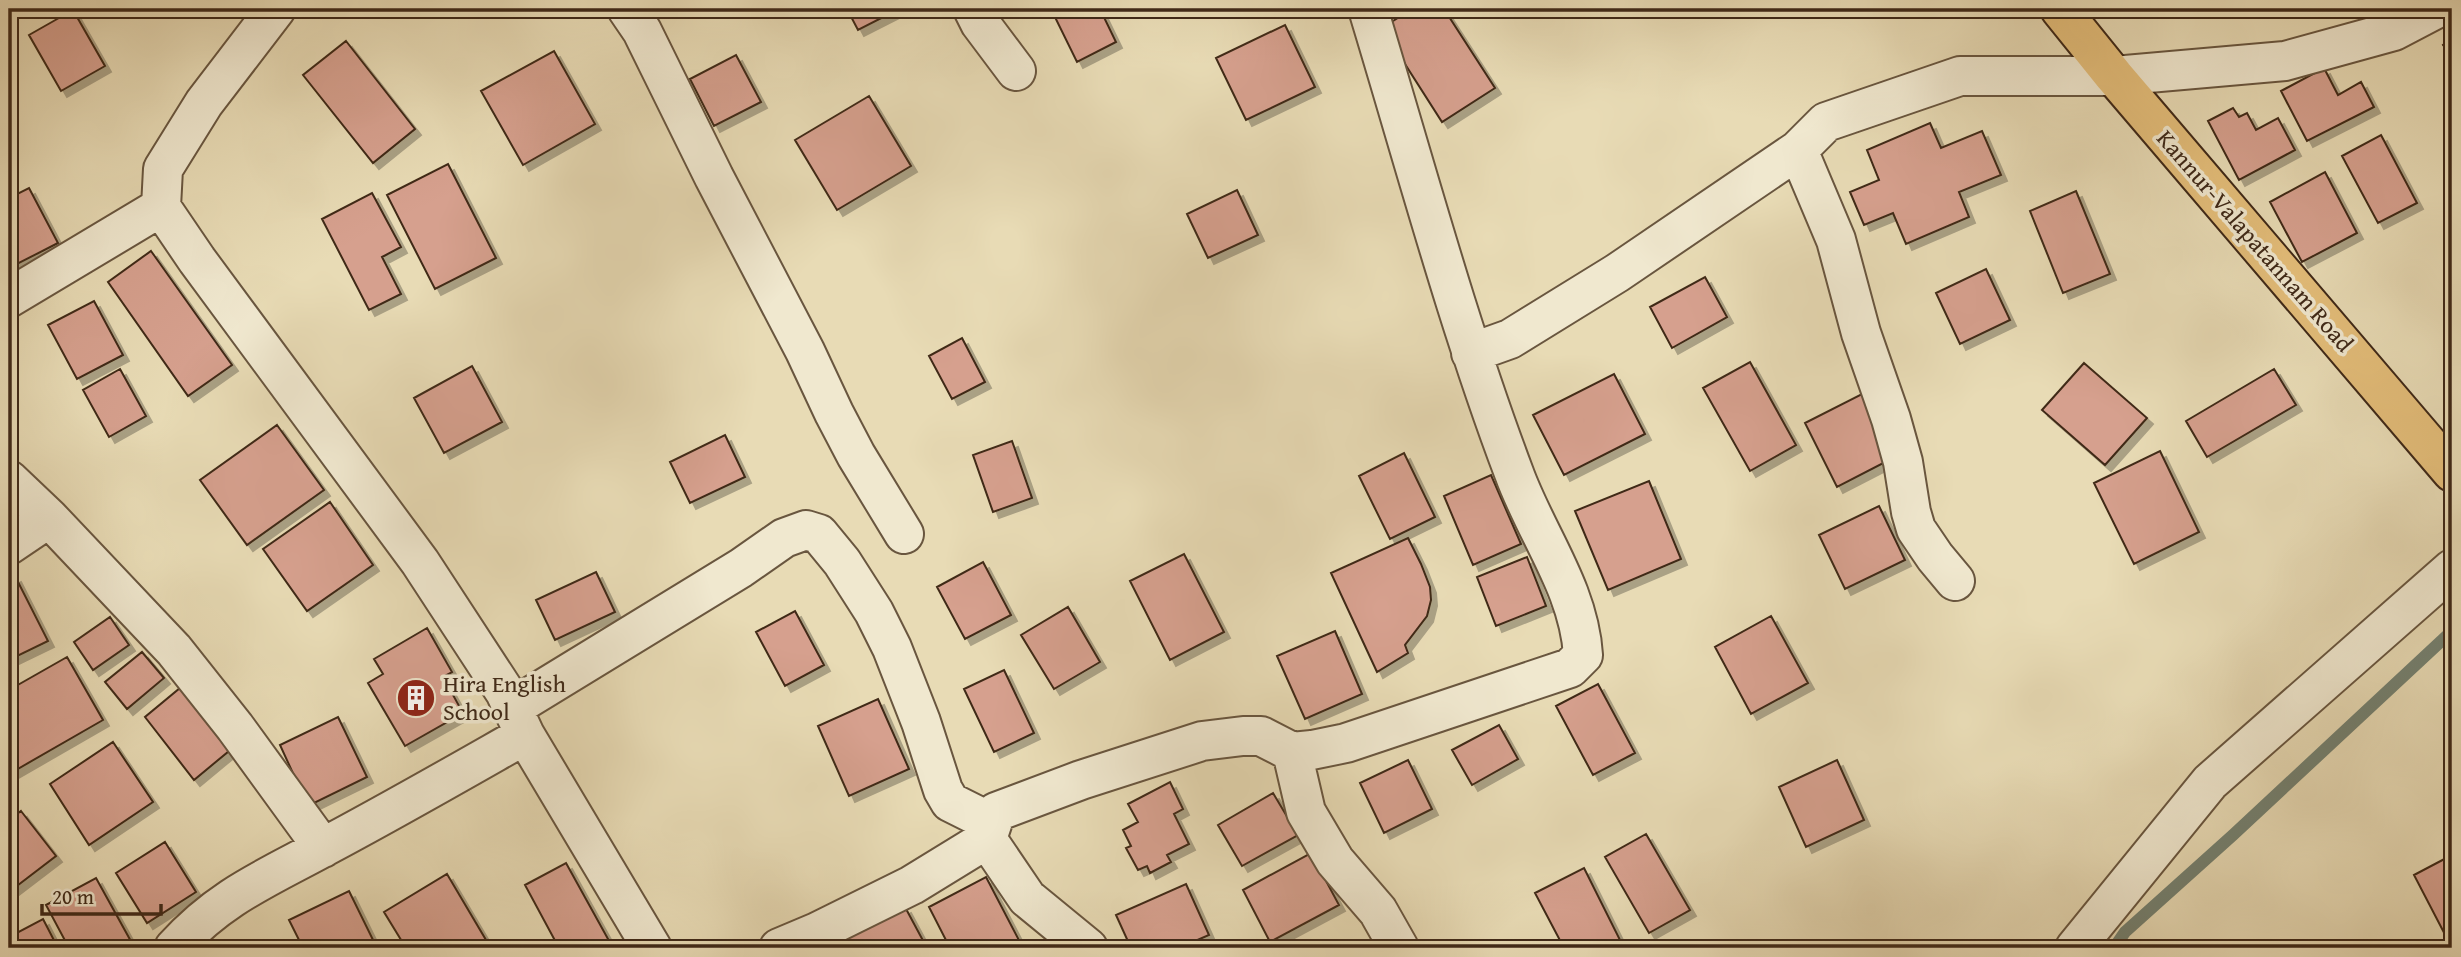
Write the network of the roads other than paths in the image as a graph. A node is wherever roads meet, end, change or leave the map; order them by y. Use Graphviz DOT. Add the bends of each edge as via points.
graph roads {
  1 [pos="276,9"];
  2 [pos="627,9"];
  3 [pos="973,9"];
  4 [pos="1368,9"];
  5 [pos="2436,9"];
  6 [pos="2074,13"];
  7 [pos="1016,71"];
  8 [pos="2114,76"];
  9 [pos="1798,150"];
  10 [pos="162,207"];
  11 [pos="9,298"];
  12 [pos="1471,353"];
  13 [pos="2452,472"];
  14 [pos="9,480"];
  15 [pos="49,518"];
  16 [pos="904,534"];
  17 [pos="9,545"];
  18 [pos="2452,569"];
  19 [pos="1955,581"];
  20 [pos="519,722"];
  21 [pos="1292,752"];
  22 [pos="990,829"];
  23 [pos="323,848"];
  24 [pos="821,940"];
  25 [pos="174,948"];
  26 [pos="652,948"];
  27 [pos="779,948"];
  28 [pos="1088,948"];
  29 [pos="1399,948"];
  30 [pos="2075,948"];
  1 -- 10 [label="street" via="204,103 163,169"];
  2 -- 16 [label="street" via="856,456"];
  3 -- 7 [label="street"];
  4 -- 12 [label="street"];
  5 -- 8 [label="street" via="2395,31 2285,61"];
  6 -- 8 [label="main road, Kannur-Valapatannam Road"];
  8 -- 9 [label="street" via="1960,76 1826,121"];
  8 -- 13 [label="main road, Kannur-Valapatannam Road"];
  9 -- 12 [label="street" via="1546,318 1510,339"];
  9 -- 19 [label="street" via="1836,240 1903,462 1916,529"];
  10 -- 11 [label="street"];
  10 -- 20 [label="street" via="420,562 505,692"];
  12 -- 21 [label="street" via="1514,476 1567,589 1582,635 1583,655 1570,668 1358,739"];
  14 -- 15 [label="street"];
  15 -- 17 [label="street"];
  15 -- 23 [label="street" via="174,650"];
  18 -- 30 [label="street" via="2210,782"];
  20 -- 22 [label="street" via="784,538 806,530 819,534 874,612 950,802 978,816"];
  20 -- 23 [label="street"];
  20 -- 26 [label="street"];
  21 -- 22 [label="street" via="1261,736 1202,741 996,812"];
  21 -- 29 [label="street" via="1306,812 1335,861 1378,911"];
  22 -- 24 [label="street" via="912,885"];
  22 -- 28 [label="street" via="1027,898"];
  23 -- 25 [label="street" via="241,891 196,924"];
  24 -- 27 [label="street"];
}
